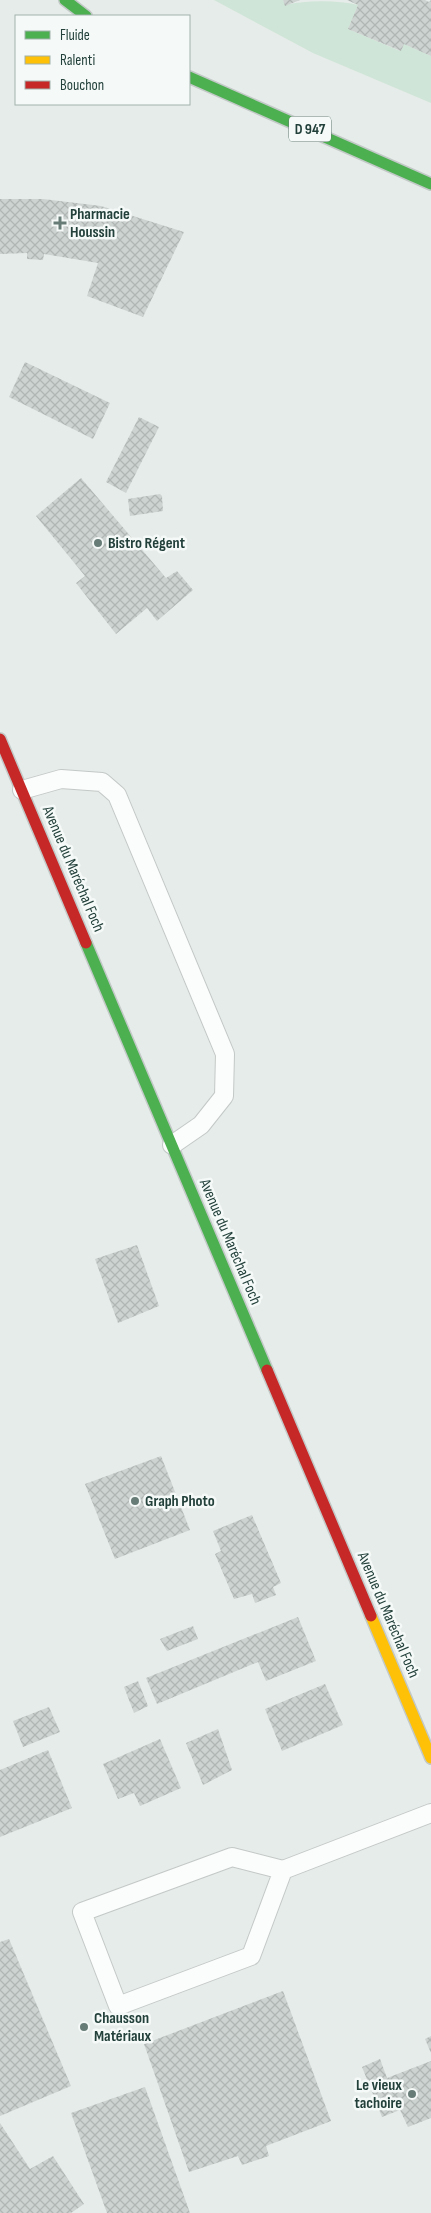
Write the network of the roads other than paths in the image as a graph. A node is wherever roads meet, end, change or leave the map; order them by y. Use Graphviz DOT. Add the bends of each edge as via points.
graph roads {
  1 [pos="65,0"];
  2 [pos="85,15"];
  3 [pos="190,77"];
  4 [pos="431,184"];
  5 [pos="0,739"];
  6 [pos="22,790"];
  7 [pos="172,1145"];
  8 [pos="431,1758"];
  9 [pos="431,1813"];
  10 [pos="282,1870"];
  1 -- 2 [label="main road"];
  3 -- 4 [label="main road, D 947"];
  5 -- 6 [label="main road, Avenue du Maréchal Foch"];
  6 -- 7 [label="main road, Avenue du Maréchal Foch"];
  6 -- 7 [label="lane" via="61,779 102,782 117,795 224,1054 224,1096 201,1125"];
  7 -- 8 [label="main road, Avenue du Maréchal Foch"];
  9 -- 10 [label="lane"];
  10 -- 10 [label="lane" via="251,1956 118,2006 82,1912 232,1857"];
}
